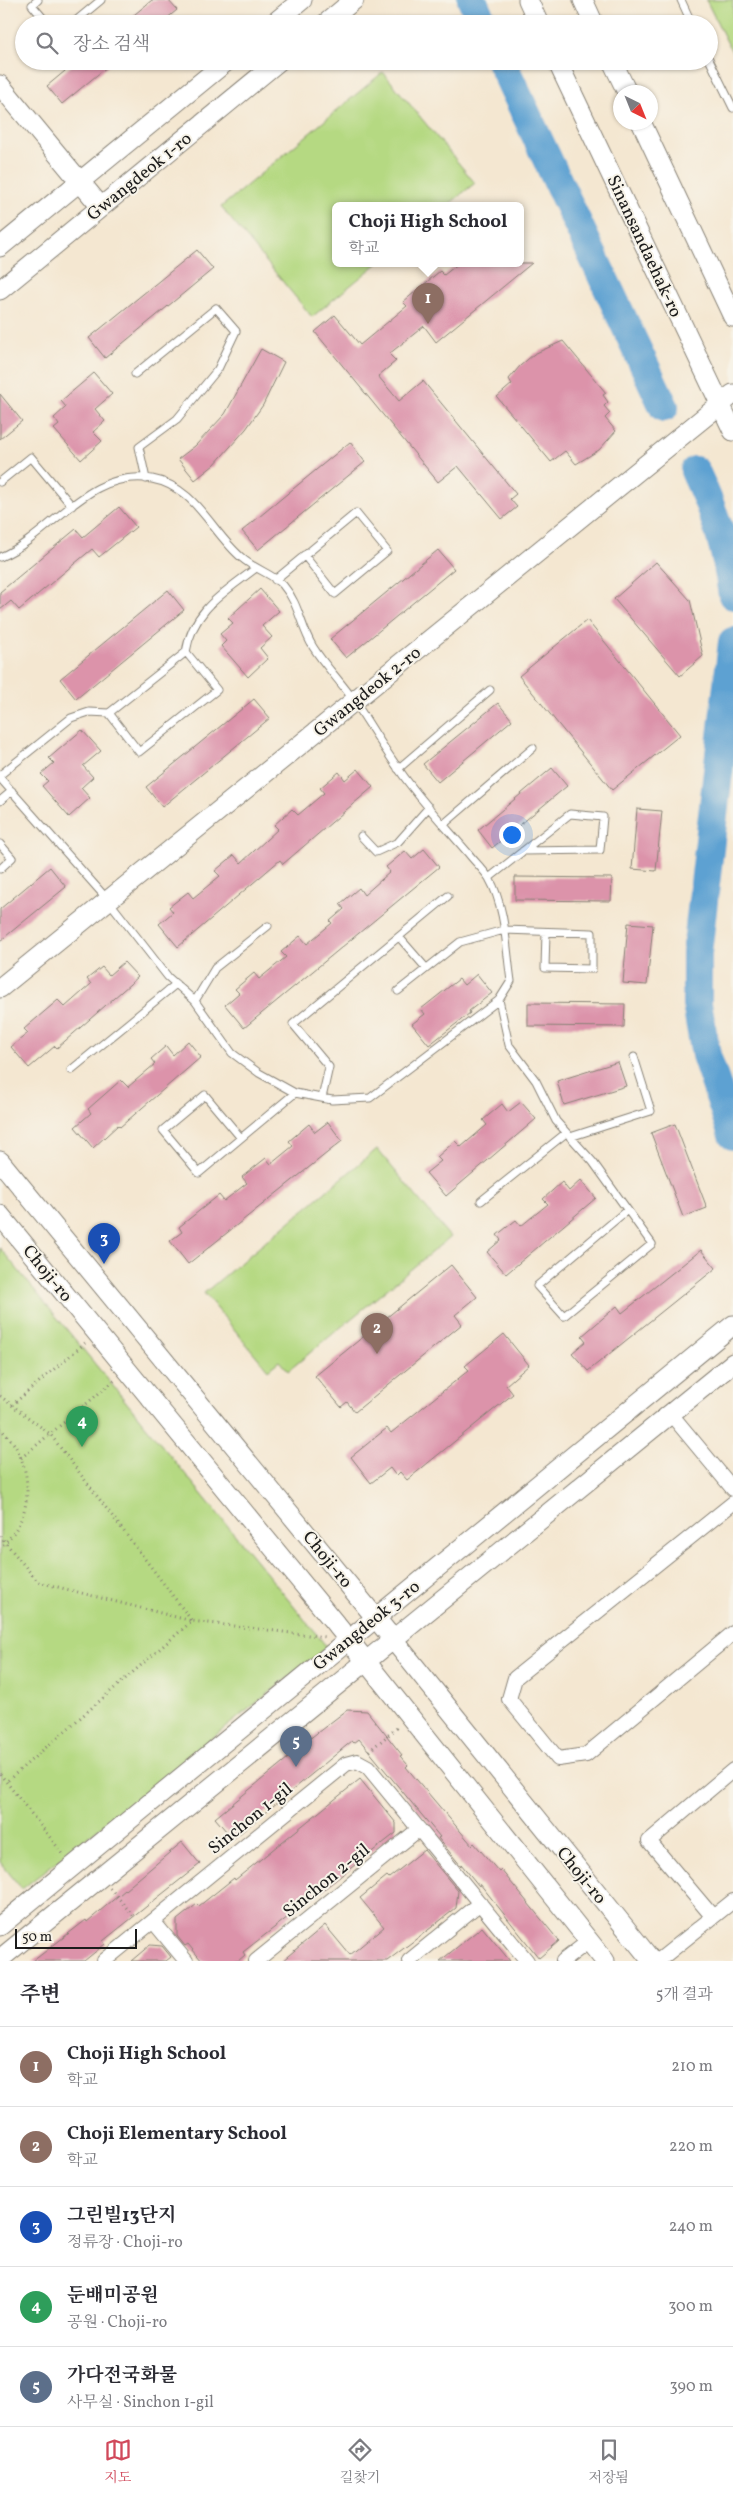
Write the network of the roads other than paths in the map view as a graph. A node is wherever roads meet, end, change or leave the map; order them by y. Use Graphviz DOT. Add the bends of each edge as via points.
graph roads {
  1 [pos="38,0"];
  2 [pos="101,0"];
  3 [pos="302,0"];
  4 [pos="354,0"];
  5 [pos="528,0"];
  6 [pos="583,0"];
  7 [pos="681,0"];
  8 [pos="40,15"];
  9 [pos="83,15"];
  10 [pos="284,15"];
  11 [pos="336,15"];
  12 [pos="535,15"];
  13 [pos="590,15"];
  14 [pos="688,15"];
  15 [pos="216,70"];
  16 [pos="268,70"];
  17 [pos="562,70"];
  18 [pos="616,70"];
  19 [pos="714,70"];
  20 [pos="0,85"];
  21 [pos="624,85"];
  22 [pos="733,108"];
  23 [pos="645,130"];
  24 [pos="80,182"];
  25 [pos="101,207"];
  26 [pos="0,248"];
  27 [pos="0,290"];
  28 [pos="733,317"];
  29 [pos="135,374"];
  30 [pos="727,399"];
  31 [pos="733,431"];
  32 [pos="146,479"];
  33 [pos="0,482"];
  34 [pos="72,506"];
  35 [pos="304,556"];
  36 [pos="0,557"];
  37 [pos="256,568"];
  38 [pos="275,580"];
  39 [pos="186,652"];
  40 [pos="490,690"];
  41 [pos="354,701"];
  42 [pos="109,713"];
  43 [pos="533,748"];
  44 [pos="398,768"];
  45 [pos="0,776"];
  46 [pos="12,791"];
  47 [pos="0,801"];
  48 [pos="429,807"];
  49 [pos="444,824"];
  50 [pos="361,836"];
  51 [pos="0,844"];
  52 [pos="523,851"];
  53 [pos="0,869"];
  54 [pos="489,878"];
  55 [pos="448,896"];
  56 [pos="108,900"];
  57 [pos="268,926"];
  58 [pos="504,930"];
  59 [pos="546,932"];
  60 [pos="399,937"];
  61 [pos="426,968"];
  62 [pos="176,984"];
  63 [pos="0,988"];
  64 [pos="398,991"];
  65 [pos="499,1000"];
  66 [pos="195,1001"];
  67 [pos="634,1057"];
  68 [pos="71,1070"];
  69 [pos="295,1093"];
  70 [pos="322,1098"];
  71 [pos="568,1135"];
  72 [pos="241,1138"];
  73 [pos="0,1161"];
  74 [pos="481,1202"];
  75 [pos="626,1210"];
  76 [pos="0,1215"];
  77 [pos="733,1325"];
  78 [pos="733,1363"];
  79 [pos="670,1413"];
  80 [pos="733,1489"];
  81 [pos="733,1503"];
  82 [pos="375,1617"];
  83 [pos="733,1633"];
  84 [pos="393,1639"];
  85 [pos="348,1640"];
  86 [pos="365,1662"];
  87 [pos="733,1770"];
  88 [pos="419,1829"];
  89 [pos="733,1901"];
  90 [pos="480,1903"];
  91 [pos="713,1917"];
  92 [pos="148,1924"];
  93 [pos="0,1926"];
  94 [pos="589,1942"];
  95 [pos="0,1959"];
  96 [pos="104,1961"];
  97 [pos="186,1961"];
  98 [pos="256,1961"];
  99 [pos="409,1961"];
  100 [pos="528,1961"];
  101 [pos="563,1961"];
  102 [pos="605,1961"];
  103 [pos="652,1961"];
  104 [pos="658,1961"];
  1 -- 8 [label="lane" via="32,5"];
  2 -- 9 [label="lane"];
  3 -- 10 [label="street"];
  4 -- 11 [label="street"];
  5 -- 12 [label="street"];
  6 -- 13 [label="street"];
  7 -- 14 [label="lane"];
  15 -- 24 [label="street, Gwangdeok 1-ro"];
  16 -- 25 [label="street, Gwangdeok 1-ro"];
  17 -- 30 [label="street, Sinansandaehak-ro"];
  18 -- 21 [label="street"];
  19 -- 22 [label="lane"];
  20 -- 24 [label="street"];
  23 -- 28 [label="street"];
  24 -- 25 [label="street"];
  24 -- 26 [label="street, Gwangdeok 1-ro"];
  25 -- 27 [label="street, Gwangdeok 1-ro"];
  29 -- 32 [label="lane" via="216,308 236,331 218,369 183,412 139,447"];
  30 -- 31 [label="street, Sinansandaehak-ro"];
  30 -- 41 [label="street, Gwangdeok 2-ro"];
  32 -- 34 [label="lane" via="116,480 87,493"];
  32 -- 37 [label="lane" via="166,484 192,500 241,558"];
  33 -- 34 [label="lane" via="31,457"];
  34 -- 36 [label="lane" via="15,551"];
  35 -- 35 [label="lane" via="356,513 387,551 335,594"];
  35 -- 38 [label="lane"];
  37 -- 38 [label="lane"];
  37 -- 39 [label="lane" via="201,613 188,635"];
  38 -- 41 [label="lane" via="282,583 294,600 302,616 305,634"];
  39 -- 42 [label="lane"];
  39 -- 42 [label="lane" via="217,690 155,740 139,752"];
  40 -- 44 [label="lane"];
  41 -- 44 [label="lane"];
  41 -- 56 [label="street, Gwangdeok 2-ro"];
  42 -- 45 [label="lane" via="89,712 70,718"];
  43 -- 49 [label="lane"];
  44 -- 48 [label="lane"];
  45 -- 46 [label="lane"];
  46 -- 47 [label="lane"];
  46 -- 56 [label="lane"];
  48 -- 49 [label="lane"];
  48 -- 50 [label="lane" via="398,842 376,852"];
  49 -- 54 [label="lane"];
  51 -- 53 [label="lane" via="12,858"];
  52 -- 52 [label="lane" via="570,814 603,817 600,850"];
  52 -- 54 [label="lane"];
  54 -- 58 [label="lane" via="500,907"];
  55 -- 60 [label="lane"];
  56 -- 62 [label="lane"];
  56 -- 63 [label="street, Gwangdeok 2-ro"];
  57 -- 66 [label="lane" via="215,968"];
  58 -- 59 [label="lane"];
  58 -- 61 [label="lane" via="460,942"];
  58 -- 65 [label="lane" via="511,981"];
  59 -- 59 [label="lane" via="592,933 592,969 545,968"];
  60 -- 61 [label="lane"];
  60 -- 70 [label="lane" via="293,1024 329,1066"];
  61 -- 64 [label="lane"];
  62 -- 66 [label="lane"];
  62 -- 68 [label="lane"];
  65 -- 70 [label="lane" via="370,1098"];
  65 -- 71 [label="lane" via="509,1045 536,1081 556,1122"];
  66 -- 69 [label="lane" via="232,1053"];
  67 -- 71 [label="lane" via="651,1111"];
  69 -- 70 [label="lane"];
  69 -- 72 [label="lane"];
  71 -- 74 [label="lane"];
  71 -- 75 [label="lane" via="593,1162"];
  72 -- 72 [label="lane" via="199,1173 163,1130 205,1095"];
  73 -- 82 [label="street, Choji-ro"];
  75 -- 75 [label="lane" via="652,1244 564,1316 537,1286"];
  76 -- 85 [label="street, Choji-ro"];
  77 -- 82 [label="street, Gwangdeok 3-ro"];
  78 -- 79 [label="street, Gwangdeok 3-ro"];
  79 -- 80 [label="street"];
  79 -- 84 [label="street, Gwangdeok 3-ro"];
  81 -- 83 [label="street" via="515,1678 509,1699 558,1759 586,1755"];
  82 -- 84 [label="street, Choji-ro"];
  82 -- 85 [label="street, Gwangdeok 3-ro"];
  84 -- 86 [label="street, Gwangdeok 3-ro"];
  84 -- 103 [label="street, Choji-ro"];
  85 -- 86 [label="street, Choji-ro"];
  85 -- 93 [label="street, Gwangdeok 3-ro"];
  86 -- 94 [label="street, Choji-ro"];
  86 -- 95 [label="street, Gwangdeok 3-ro"];
  87 -- 91 [label="street" via="649,1841"];
  88 -- 90 [label="street"];
  88 -- 92 [label="street, Sinchon 1-gil" via="368,1767 357,1761 346,1764"];
  88 -- 98 [label="street, Sinchon 2-gil"];
  89 -- 91 [label="street"];
  90 -- 99 [label="street"];
  90 -- 100 [label="street"];
  91 -- 104 [label="street"];
  92 -- 96 [label="street, Sinchon 1-gil"];
  92 -- 97 [label="street"];
  94 -- 101 [label="street"];
  94 -- 102 [label="street, Choji-ro"];
}
